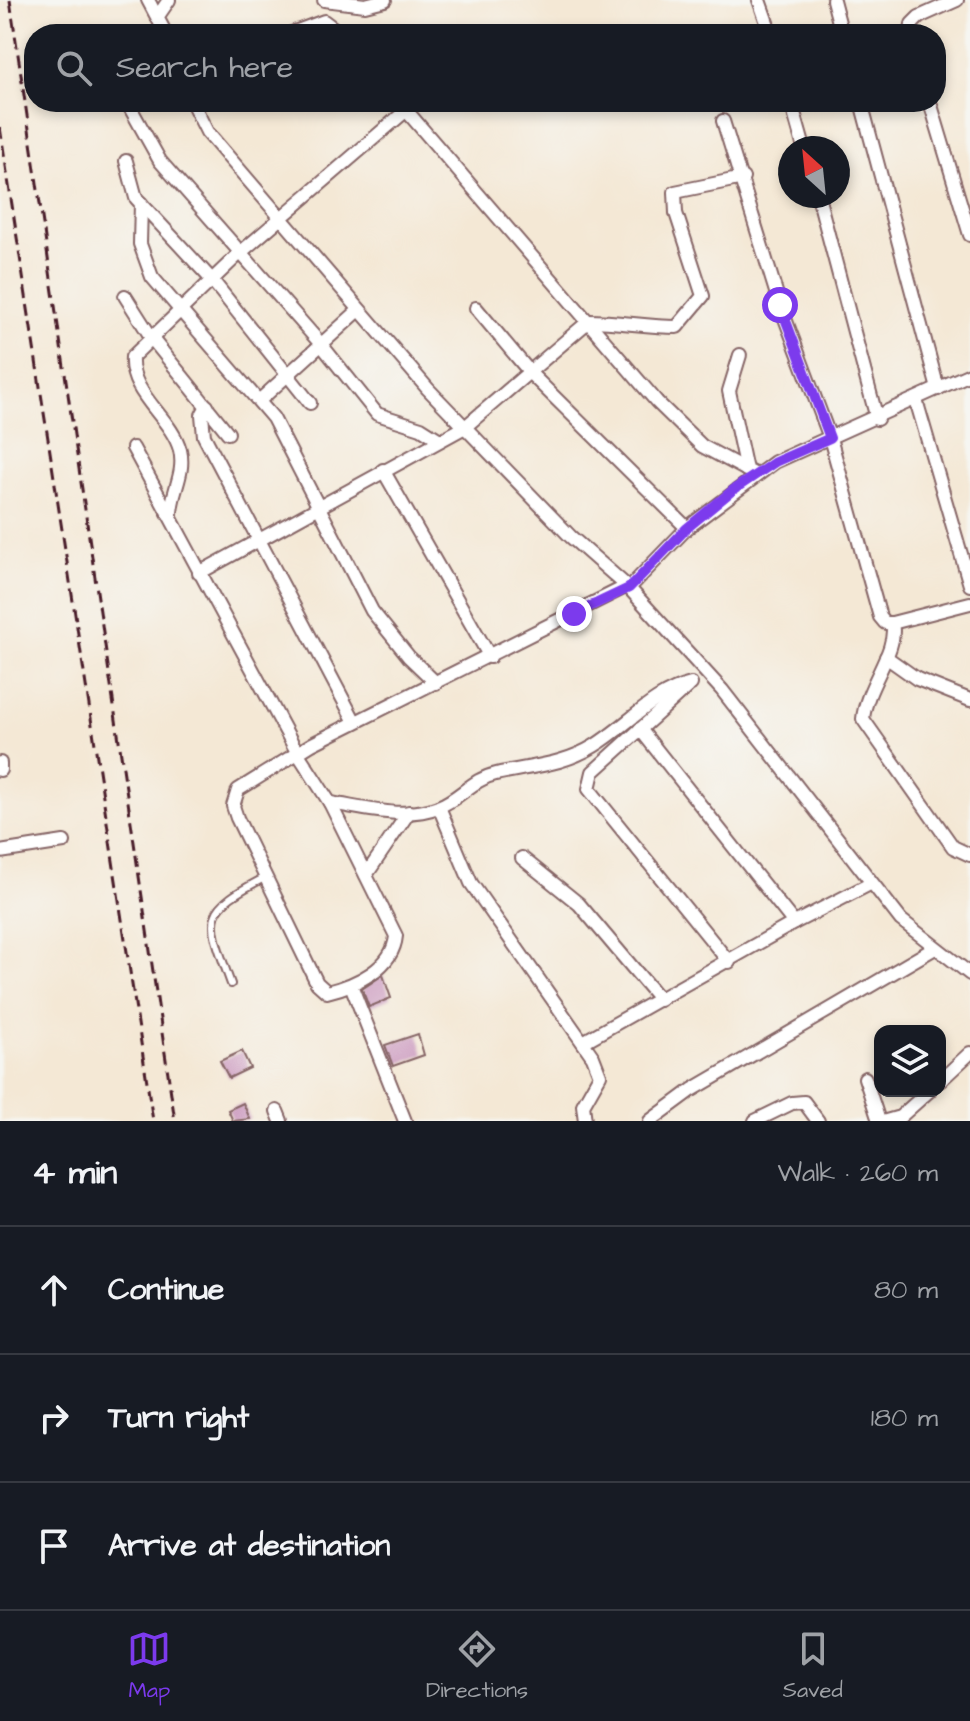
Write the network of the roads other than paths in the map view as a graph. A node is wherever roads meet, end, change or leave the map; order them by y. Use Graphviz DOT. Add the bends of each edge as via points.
graph roads {
  1 [pos="148,0"];
  2 [pos="169,0"];
  3 [pos="324,0"];
  4 [pos="385,0"];
  5 [pos="759,0"];
  6 [pos="833,0"];
  7 [pos="957,0"];
  8 [pos="158,16"];
  9 [pos="162,24"];
  10 [pos="767,24"];
  11 [pos="839,24"];
  12 [pos="912,24"];
  13 [pos="133,112"];
  14 [pos="197,112"];
  15 [pos="399,112"];
  16 [pos="413,112"];
  17 [pos="794,112"];
  18 [pos="864,112"];
  19 [pos="933,112"];
  20 [pos="723,121"];
  21 [pos="801,136"];
  22 [pos="126,161"];
  23 [pos="743,178"];
  24 [pos="141,203"];
  25 [pos="821,208"];
  26 [pos="279,219"];
  27 [pos="970,235"];
  28 [pos="240,253"];
  29 [pos="212,280"];
  30 [pos="125,296"];
  31 [pos="476,308"];
  32 [pos="358,311"];
  33 [pos="182,312"];
  34 [pos="589,321"];
  35 [pos="153,340"];
  36 [pos="320,343"];
  37 [pos="740,355"];
  38 [pos="529,372"];
  39 [pos="970,374"];
  40 [pos="288,375"];
  41 [pos="938,389"];
  42 [pos="260,400"];
  43 [pos="916,400"];
  44 [pos="310,403"];
  45 [pos="207,406"];
  46 [pos="877,419"];
  47 [pos="465,427"];
  48 [pos="228,433"];
  49 [pos="830,438"];
  50 [pos="440,440"];
  51 [pos="133,448"];
  52 [pos="383,470"];
  53 [pos="751,472"];
  54 [pos="318,506"];
  55 [pos="171,520"];
  56 [pos="687,528"];
  57 [pos="257,540"];
  58 [pos="199,573"];
  59 [pos="970,585"];
  60 [pos="628,587"];
  61 [pos="970,603"];
  62 [pos="892,623"];
  63 [pos="490,657"];
  64 [pos="886,657"];
  65 [pos="705,672"];
  66 [pos="436,683"];
  67 [pos="691,684"];
  68 [pos="970,700"];
  69 [pos="355,722"];
  70 [pos="640,729"];
  71 [pos="297,752"];
  72 [pos="0,763"];
  73 [pos="0,770"];
  74 [pos="330,803"];
  75 [pos="439,807"];
  76 [pos="409,812"];
  77 [pos="64,842"];
  78 [pos="0,852"];
  79 [pos="970,855"];
  80 [pos="522,858"];
  81 [pos="366,875"];
  82 [pos="266,877"];
  83 [pos="870,884"];
  84 [pos="794,923"];
  85 [pos="935,948"];
  86 [pos="729,962"];
  87 [pos="970,974"];
  88 [pos="231,984"];
  89 [pos="351,985"];
  90 [pos="660,1000"];
  91 [pos="583,1042"];
  92 [pos="970,1053"];
  93 [pos="946,1075"];
  94 [pos="865,1078"];
  95 [pos="922,1097"];
  96 [pos="405,1121"];
  97 [pos="585,1121"];
  98 [pos="650,1121"];
  99 [pos="755,1121"];
  100 [pos="818,1121"];
  101 [pos="879,1121"];
  102 [pos="886,1121"];
  1 -- 8 [label="street"];
  2 -- 8 [label="street"];
  3 -- 4 [label="street" via="365,5"];
  5 -- 10 [label="street"];
  6 -- 11 [label="street"];
  7 -- 12 [label="street"];
  8 -- 9 [label="street"];
  13 -- 28 [label="street" via="160,161"];
  14 -- 26 [label="street" via="207,132"];
  15 -- 26 [label="street"];
  16 -- 34 [label="street"];
  17 -- 21 [label="street"];
  18 -- 41 [label="street"];
  19 -- 27 [label="street"];
  20 -- 23 [label="street"];
  22 -- 24 [label="street"];
  23 -- 34 [label="street" via="675,192 676,213 703,296 677,327"];
  23 -- 49 [label="street" via="780,305"];
  24 -- 29 [label="street"];
  24 -- 33 [label="street" via="145,265"];
  25 -- 46 [label="street"];
  26 -- 28 [label="street"];
  26 -- 32 [label="street"];
  28 -- 29 [label="street"];
  28 -- 36 [label="street"];
  29 -- 33 [label="street"];
  29 -- 40 [label="street"];
  30 -- 35 [label="street"];
  31 -- 38 [label="street"];
  32 -- 36 [label="street"];
  32 -- 47 [label="street"];
  33 -- 35 [label="street"];
  33 -- 42 [label="street"];
  34 -- 38 [label="street"];
  34 -- 53 [label="street" via="702,446"];
  35 -- 45 [label="street"];
  35 -- 55 [label="street" via="132,357 131,367 179,445 182,474 170,504"];
  36 -- 40 [label="street"];
  36 -- 50 [label="street" via="383,419 421,428"];
  37 -- 53 [label="street" via="729,391"];
  38 -- 47 [label="street"];
  38 -- 56 [label="street"];
  39 -- 41 [label="street"];
  40 -- 42 [label="street"];
  40 -- 44 [label="street"];
  41 -- 43 [label="street"];
  42 -- 54 [label="street" via="286,439"];
  43 -- 46 [label="street"];
  43 -- 59 [label="street"];
  45 -- 48 [label="street"];
  45 -- 57 [label="street" via="202,415 204,436"];
  46 -- 49 [label="street"];
  47 -- 50 [label="street"];
  47 -- 60 [label="street" via="571,537"];
  49 -- 53 [label="street"];
  49 -- 62 [label="street" via="880,617"];
  50 -- 52 [label="street"];
  51 -- 55 [label="street"];
  52 -- 54 [label="street"];
  52 -- 63 [label="street"];
  53 -- 56 [label="street"];
  54 -- 57 [label="street"];
  54 -- 66 [label="street" via="372,611"];
  55 -- 58 [label="street"];
  56 -- 60 [label="street"];
  57 -- 58 [label="street"];
  57 -- 69 [label="street"];
  58 -- 71 [label="street"];
  60 -- 63 [label="street"];
  60 -- 65 [label="street"];
  61 -- 62 [label="street"];
  62 -- 64 [label="street" via="896,636"];
  63 -- 66 [label="street"];
  64 -- 68 [label="street" via="917,679"];
  64 -- 79 [label="street" via="863,719 953,847"];
  65 -- 67 [label="street"];
  65 -- 83 [label="street" via="821,814"];
  66 -- 69 [label="street"];
  67 -- 70 [label="street"];
  67 -- 75 [label="street" via="667,692 580,755 493,774"];
  69 -- 71 [label="street"];
  70 -- 84 [label="street"];
  70 -- 86 [label="street" via="593,772 589,789"];
  71 -- 74 [label="street"];
  71 -- 82 [label="street" via="234,797 237,818"];
  72 -- 73 [label="street"];
  74 -- 76 [label="street"];
  74 -- 81 [label="street"];
  75 -- 76 [label="street"];
  75 -- 91 [label="street" via="471,883"];
  76 -- 81 [label="street"];
  77 -- 78 [label="street"];
  80 -- 90 [label="street" via="579,904"];
  81 -- 89 [label="street" via="393,928 395,947 383,964"];
  82 -- 88 [label="lane" via="226,898 213,914"];
  82 -- 89 [label="street" via="317,983 327,992"];
  83 -- 84 [label="street"];
  83 -- 85 [label="street"];
  84 -- 86 [label="street"];
  85 -- 87 [label="street"];
  85 -- 98 [label="street" via="692,1090"];
  86 -- 90 [label="street"];
  89 -- 96 [label="street"];
  90 -- 91 [label="street"];
  91 -- 97 [label="street" via="600,1075 583,1105"];
  92 -- 93 [label="street"];
  94 -- 101 [label="street"];
  95 -- 102 [label="street" via="900,1117"];
  99 -- 100 [label="street" via="804,1102"];
}
